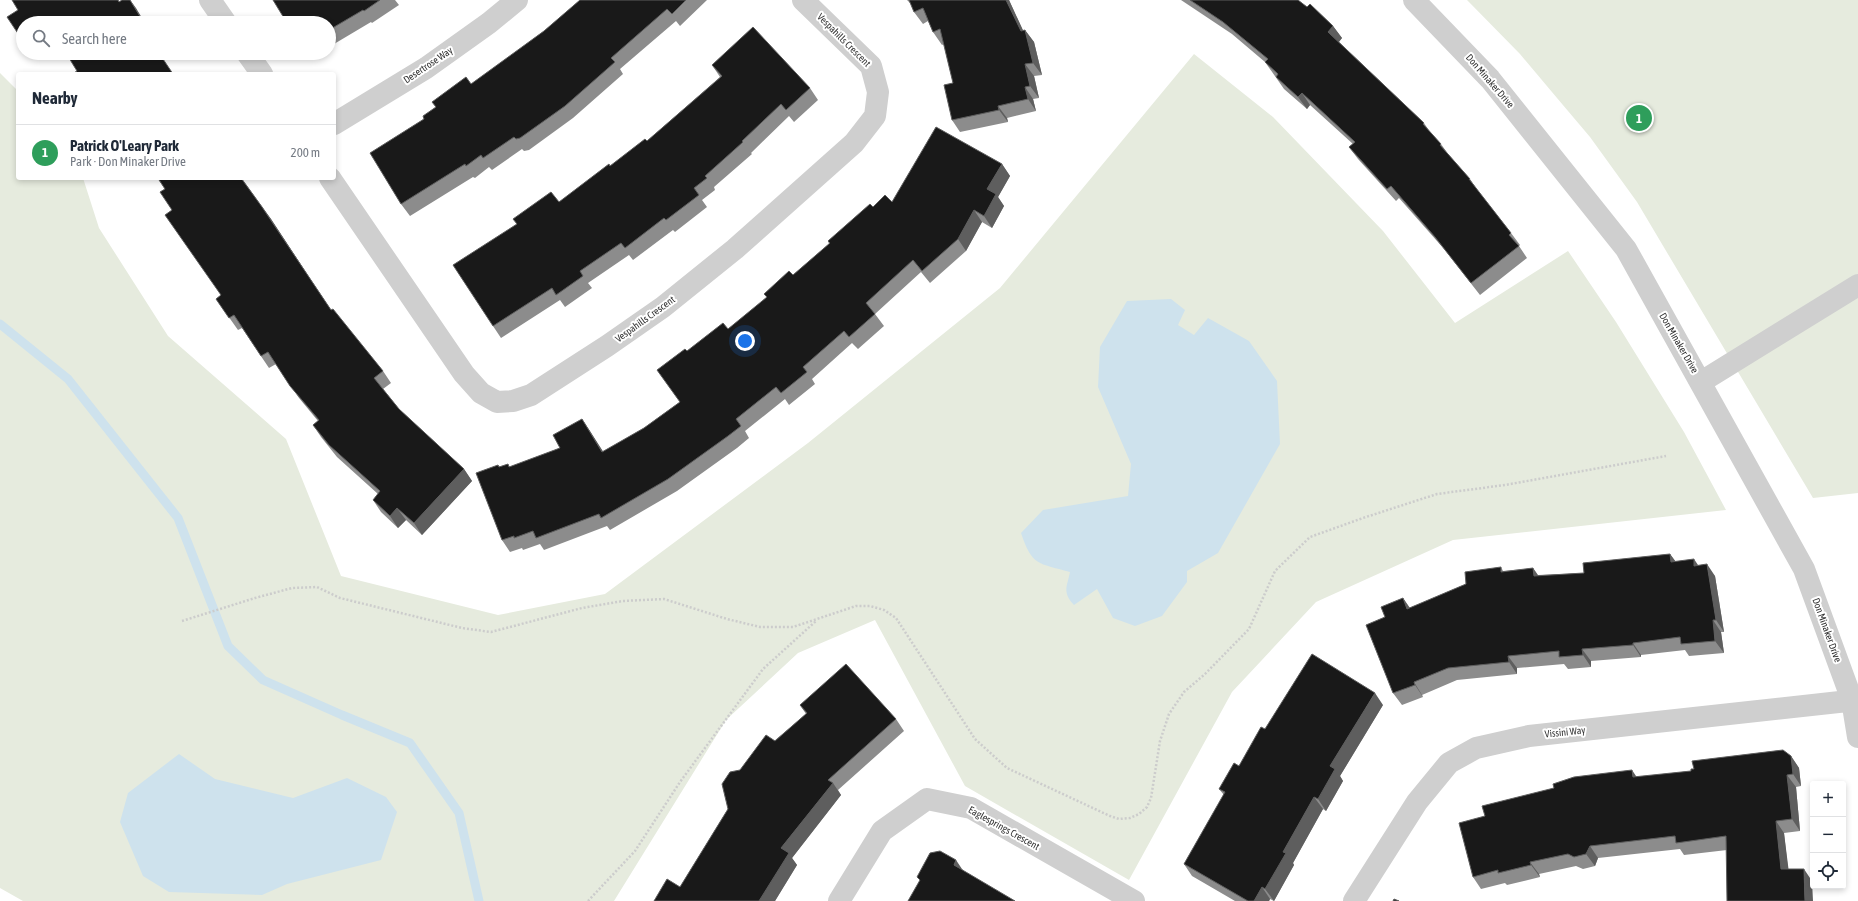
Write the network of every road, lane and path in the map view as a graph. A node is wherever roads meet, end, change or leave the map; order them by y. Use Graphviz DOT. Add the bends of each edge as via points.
graph roads {
  1 [pos="210,0"];
  2 [pos="517,0"];
  3 [pos="803,0"];
  4 [pos="1414,0"];
  5 [pos="221,16"];
  6 [pos="252,60"];
  7 [pos="261,72"];
  8 [pos="336,123"];
  9 [pos="331,180"];
  10 [pos="1858,285"];
  11 [pos="1701,382"];
  12 [pos="1666,456"];
  13 [pos="818,619"];
  14 [pos="182,621"];
  15 [pos="1855,700"];
  16 [pos="1858,737"];
  17 [pos="588,901"];
  18 [pos="839,901"];
  19 [pos="1134,901"];
  20 [pos="1354,901"];
  1 -- 5 [label="street"];
  2 -- 8 [label="street, Desertrose Way" via="426,68"];
  3 -- 9 [label="street, Vespahills Crescent" via="871,66 878,92 875,116 854,143 735,249 675,298 531,395 497,402 481,393 464,374"];
  4 -- 11 [label="street, Don Minaker Drive" via="1490,79 1626,249"];
  6 -- 7 [label="street"];
  10 -- 11 [label="street"];
  11 -- 15 [label="street, Don Minaker Drive" via="1804,569"];
  12 -- 13 [label="path" via="1505,485 1437,494 1310,537 1275,571 1249,628 1184,692 1169,714 1160,740 1151,798 1147,807 1130,818 1110,816 1007,768 975,740 905,630 896,618 884,610 856,606"];
  13 -- 14 [label="path" via="793,627 760,627 664,599 623,601 582,608 491,632 462,628 340,598 317,587 292,588"];
  13 -- 17 [label="path" via="763,669 680,782 634,851"];
  15 -- 16 [label="street, Don Minaker Drive"];
  15 -- 20 [label="street, Vissini Way" via="1529,736 1476,748 1449,763 1417,802"];
  18 -- 19 [label="street, Eaglesprings Crescent" via="882,832 927,799 971,808"];
}
